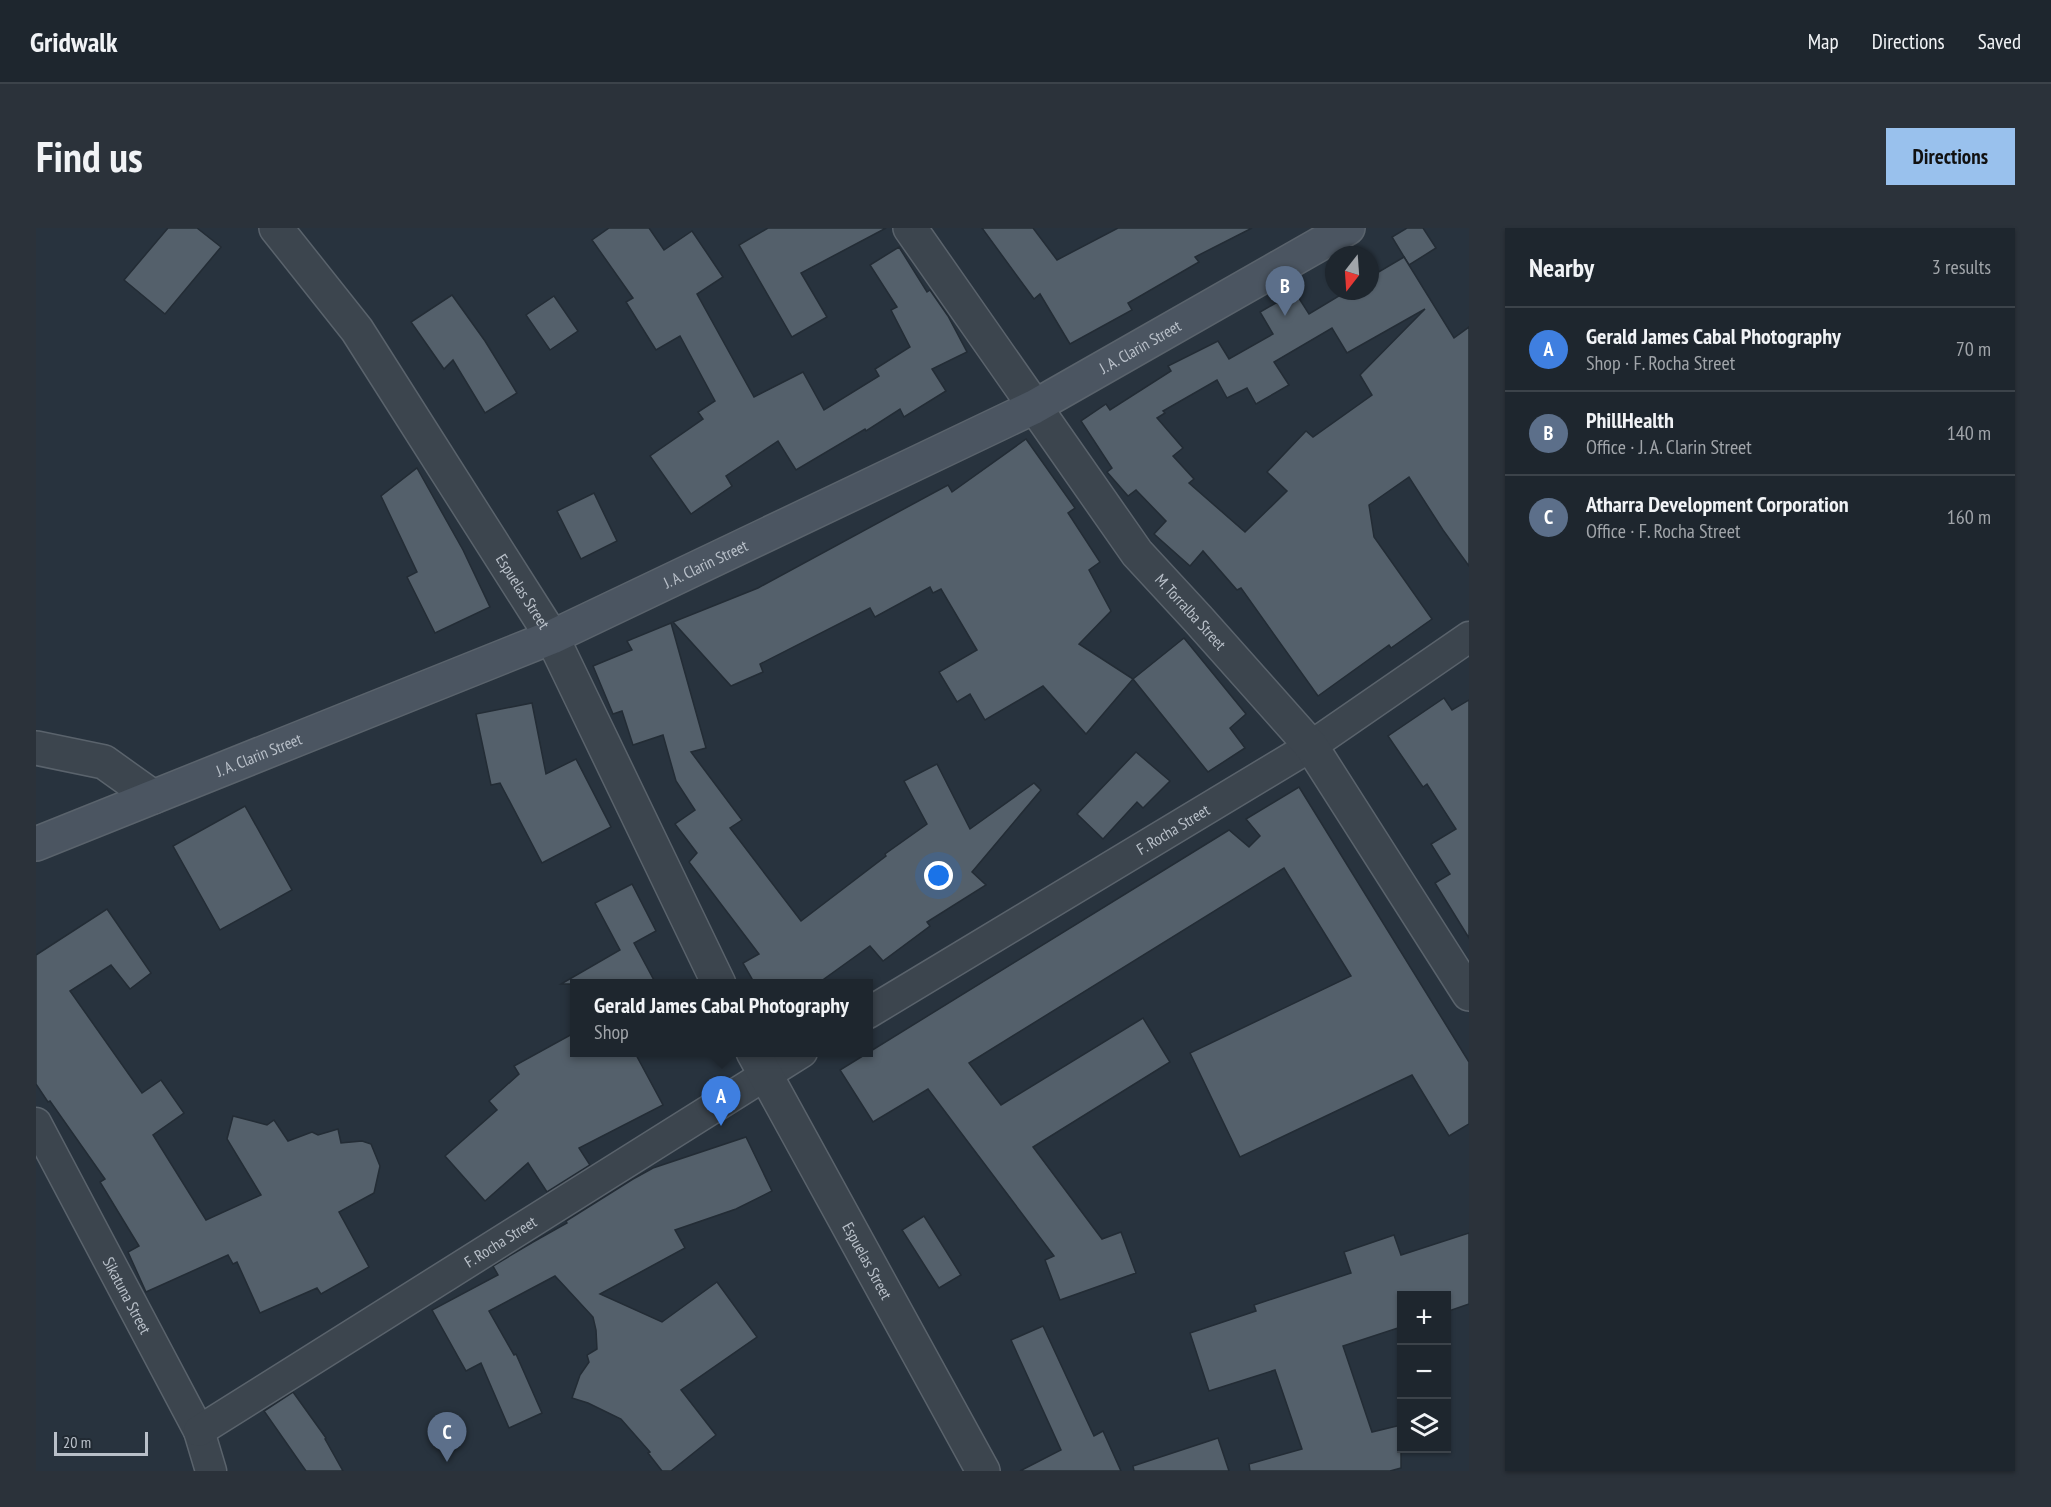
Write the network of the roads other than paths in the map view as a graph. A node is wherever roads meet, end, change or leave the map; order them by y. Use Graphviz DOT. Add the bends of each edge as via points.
graph roads {
  1 [pos="276,228"];
  2 [pos="910,228"];
  3 [pos="1348,228"];
  4 [pos="1034,407"];
  5 [pos="552,637"];
  6 [pos="1469,637"];
  7 [pos="1311,746"];
  8 [pos="36,748"];
  9 [pos="153,797"];
  10 [pos="36,844"];
  11 [pos="717,979"];
  12 [pos="1469,994"];
  13 [pos="873,1010"];
  14 [pos="786,1057"];
  15 [pos="758,1064"];
  16 [pos="36,1123"];
  17 [pos="199,1431"];
  18 [pos="211,1471"];
  19 [pos="983,1471"];
  1 -- 5 [label="street, Espuelas Street" via="357,330"];
  2 -- 4 [label="street, M. Torralba Street"];
  3 -- 4 [label="main road, J. A. Clarin Street"];
  4 -- 5 [label="main road, J. A. Clarin Street"];
  4 -- 7 [label="street, M. Torralba Street" via="1137,553"];
  5 -- 9 [label="main road, J. A. Clarin Street"];
  5 -- 11 [label="street, Espuelas Street"];
  6 -- 7 [label="street, F. Rocha Street"];
  7 -- 12 [label="street, M. Torralba Street"];
  7 -- 13 [label="street, F. Rocha Street"];
  8 -- 9 [label="street" via="105,762"];
  9 -- 10 [label="main road, J. A. Clarin Street"];
  14 -- 15 [label="street, F. Rocha Street"];
  15 -- 17 [label="street, F. Rocha Street"];
  15 -- 19 [label="street, Espuelas Street"];
  16 -- 17 [label="street, Sikatuna Street"];
  17 -- 18 [label="street, Sikatuna Street"];
}
